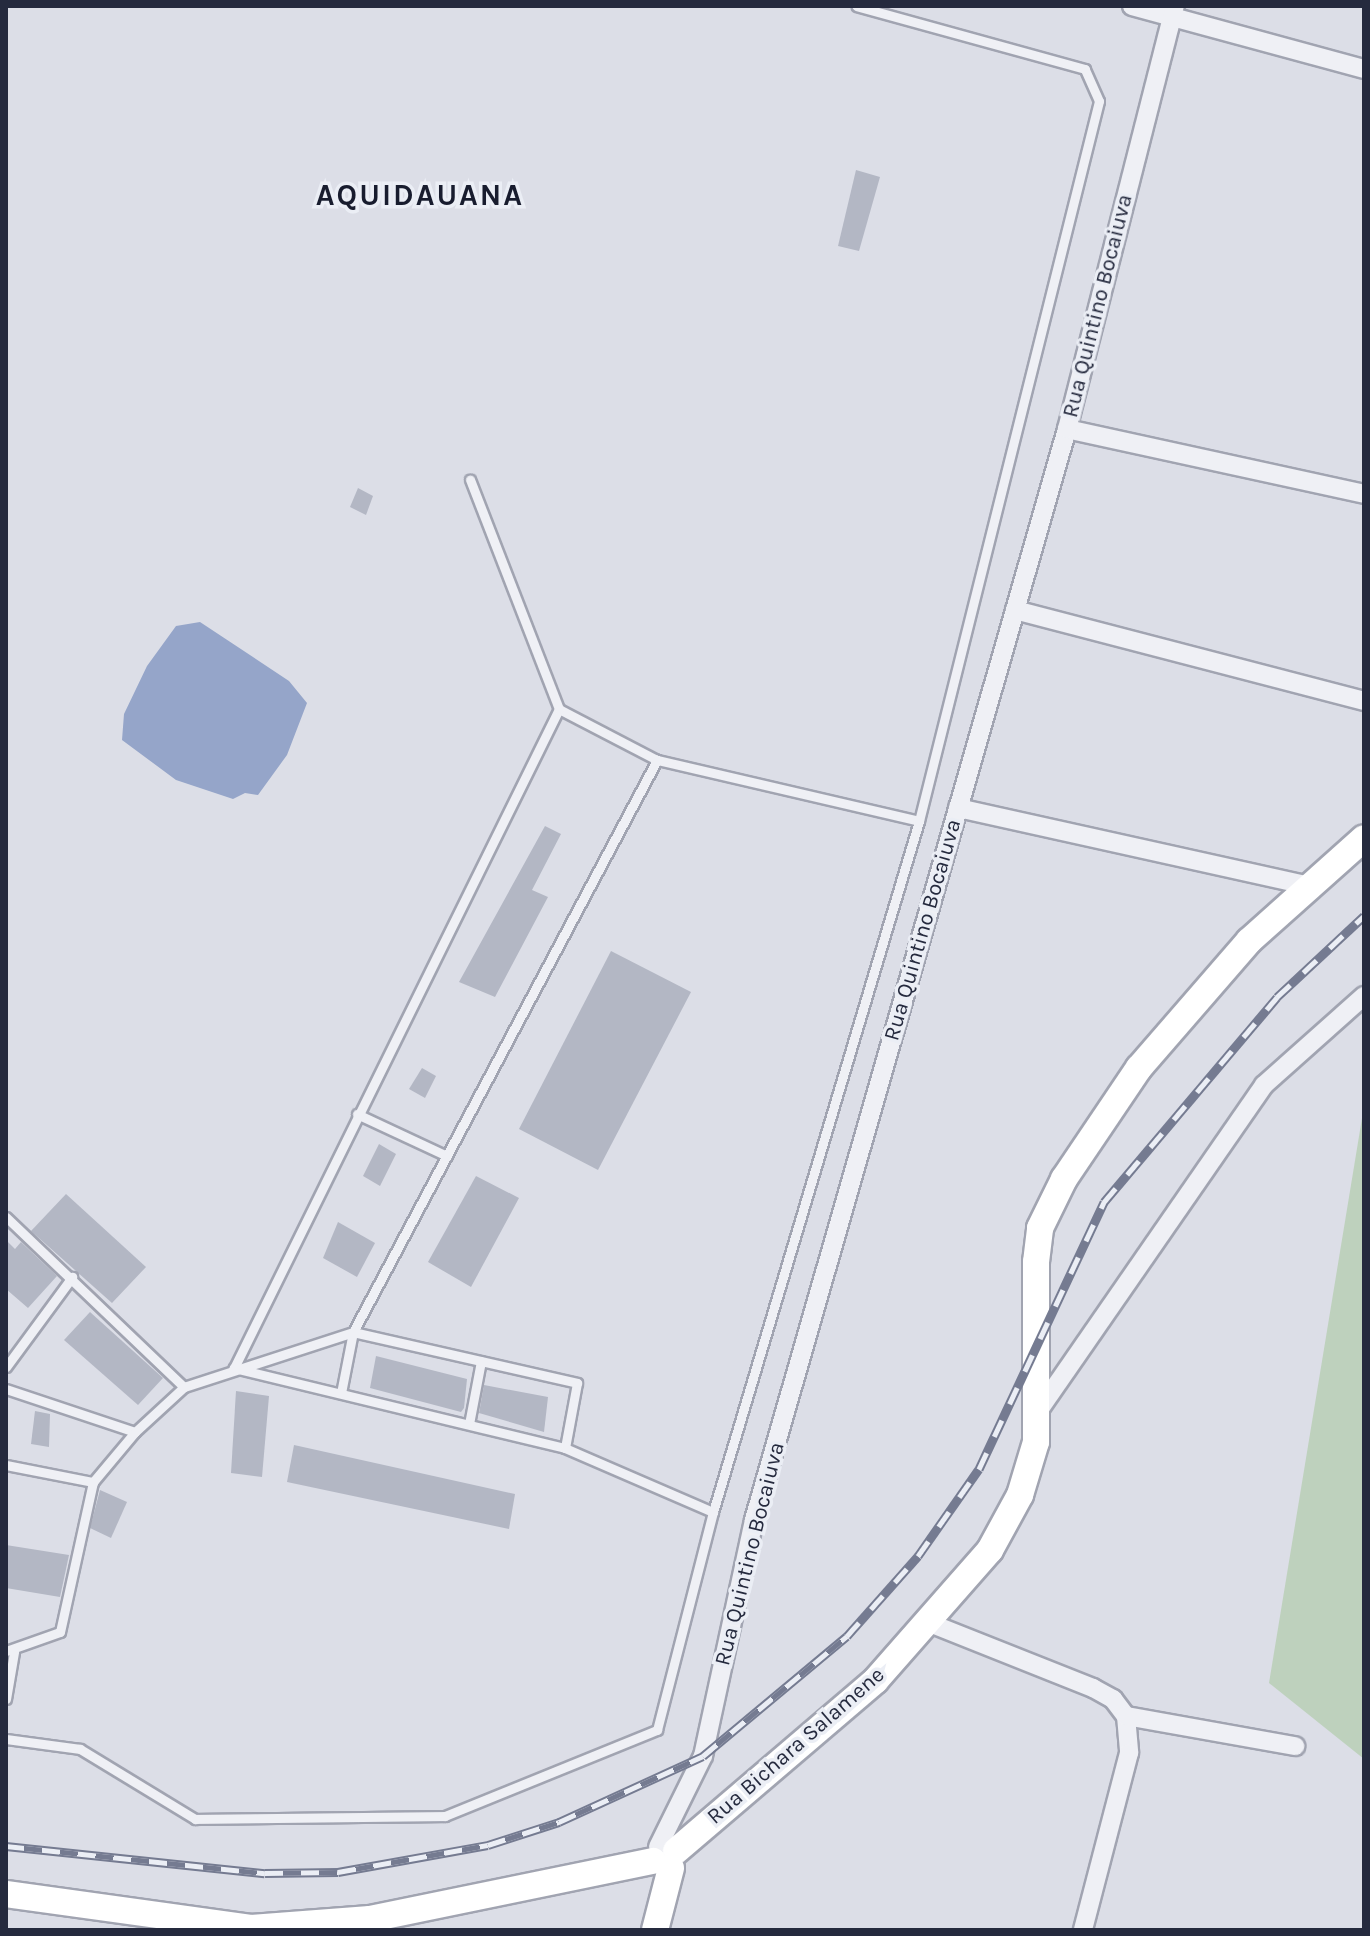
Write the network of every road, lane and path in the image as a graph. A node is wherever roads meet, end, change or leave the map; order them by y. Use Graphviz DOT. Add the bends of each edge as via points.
graph roads {
  1 [pos="857,6"];
  2 [pos="1132,6"];
  3 [pos="1173,11"];
  4 [pos="1364,69"];
  5 [pos="1067,429"];
  6 [pos="470,480"];
  7 [pos="1364,494"];
  8 [pos="1015,610"];
  9 [pos="1364,701"];
  10 [pos="559,709"];
  11 [pos="657,760"];
  12 [pos="958,808"];
  13 [pos="919,821"];
  14 [pos="1364,838"];
  15 [pos="1311,886"];
  16 [pos="1364,996"];
  17 [pos="357,1114"];
  18 [pos="447,1156"];
  19 [pos="6,1217"];
  20 [pos="72,1277"];
  21 [pos="353,1332"];
  22 [pos="481,1361"];
  23 [pos="6,1367"];
  24 [pos="234,1368"];
  25 [pos="184,1387"];
  26 [pos="6,1389"];
  27 [pos="341,1393"];
  28 [pos="1039,1410"];
  29 [pos="469,1424"];
  30 [pos="135,1432"];
  31 [pos="565,1448"];
  32 [pos="6,1465"];
  33 [pos="93,1482"];
  34 [pos="713,1512"];
  35 [pos="927,1622"];
  36 [pos="10,1652"];
  37 [pos="6,1699"];
  38 [pos="1126,1716"];
  39 [pos="6,1739"];
  40 [pos="1295,1746"];
  41 [pos="664,1857"];
  42 [pos="6,1894"];
  43 [pos="250,1929"];
  44 [pos="655,1930"];
  45 [pos="1083,1930"];
  1 -- 13 [label="lane" via="1085,69 1099,101"];
  2 -- 3 [label="street"];
  3 -- 4 [label="street"];
  3 -- 5 [label="street, Rua Quintino Bocaiuva"];
  5 -- 7 [label="street"];
  5 -- 8 [label="street, Rua Quintino Bocaiuva"];
  6 -- 10 [label="lane"];
  8 -- 9 [label="street"];
  8 -- 12 [label="street, Rua Quintino Bocaiuva"];
  10 -- 11 [label="lane"];
  10 -- 17 [label="lane"];
  11 -- 13 [label="lane"];
  11 -- 18 [label="lane"];
  12 -- 15 [label="street"];
  12 -- 41 [label="street, Rua Quintino Bocaiuva" via="754,1520 703,1756"];
  13 -- 34 [label="lane"];
  14 -- 15 [label="main road, Rua Bichara Salamene"];
  15 -- 28 [label="main road, Rua Bichara Salamene" via="1249,941 1139,1068 1064,1179 1040,1228 1036,1262"];
  16 -- 28 [label="street" via="1264,1085"];
  17 -- 18 [label="lane"];
  17 -- 24 [label="lane"];
  18 -- 21 [label="lane"];
  19 -- 20 [label="lane"];
  20 -- 23 [label="lane"];
  20 -- 25 [label="lane"];
  21 -- 22 [label="lane"];
  21 -- 24 [label="lane"];
  21 -- 27 [label="lane"];
  22 -- 29 [label="lane"];
  22 -- 31 [label="lane" via="577,1383"];
  24 -- 25 [label="lane"];
  24 -- 27 [label="lane"];
  25 -- 30 [label="lane"];
  26 -- 30 [label="lane"];
  27 -- 29 [label="lane"];
  28 -- 35 [label="main road, Rua Bichara Salamene" via="1020,1495 990,1550"];
  29 -- 31 [label="lane"];
  30 -- 33 [label="lane"];
  31 -- 34 [label="lane"];
  32 -- 33 [label="lane"];
  33 -- 36 [label="lane" via="60,1632"];
  34 -- 39 [label="lane" via="657,1730 445,1816 195,1819 80,1749"];
  35 -- 38 [label="street" via="1093,1688 1113,1699"];
  35 -- 41 [label="main road, Rua Bichara Salamene" via="875,1681"];
  36 -- 37 [label="lane"];
  38 -- 40 [label="street"];
  38 -- 45 [label="street" via="1129,1753"];
  41 -- 43 [label="main road, Rua Bichara Salamene" via="370,1919"];
  41 -- 44 [label="main road, Rua Quintino Bocaiuva"];
  42 -- 43 [label="main road, Rua Bichara Salamene"];
}
